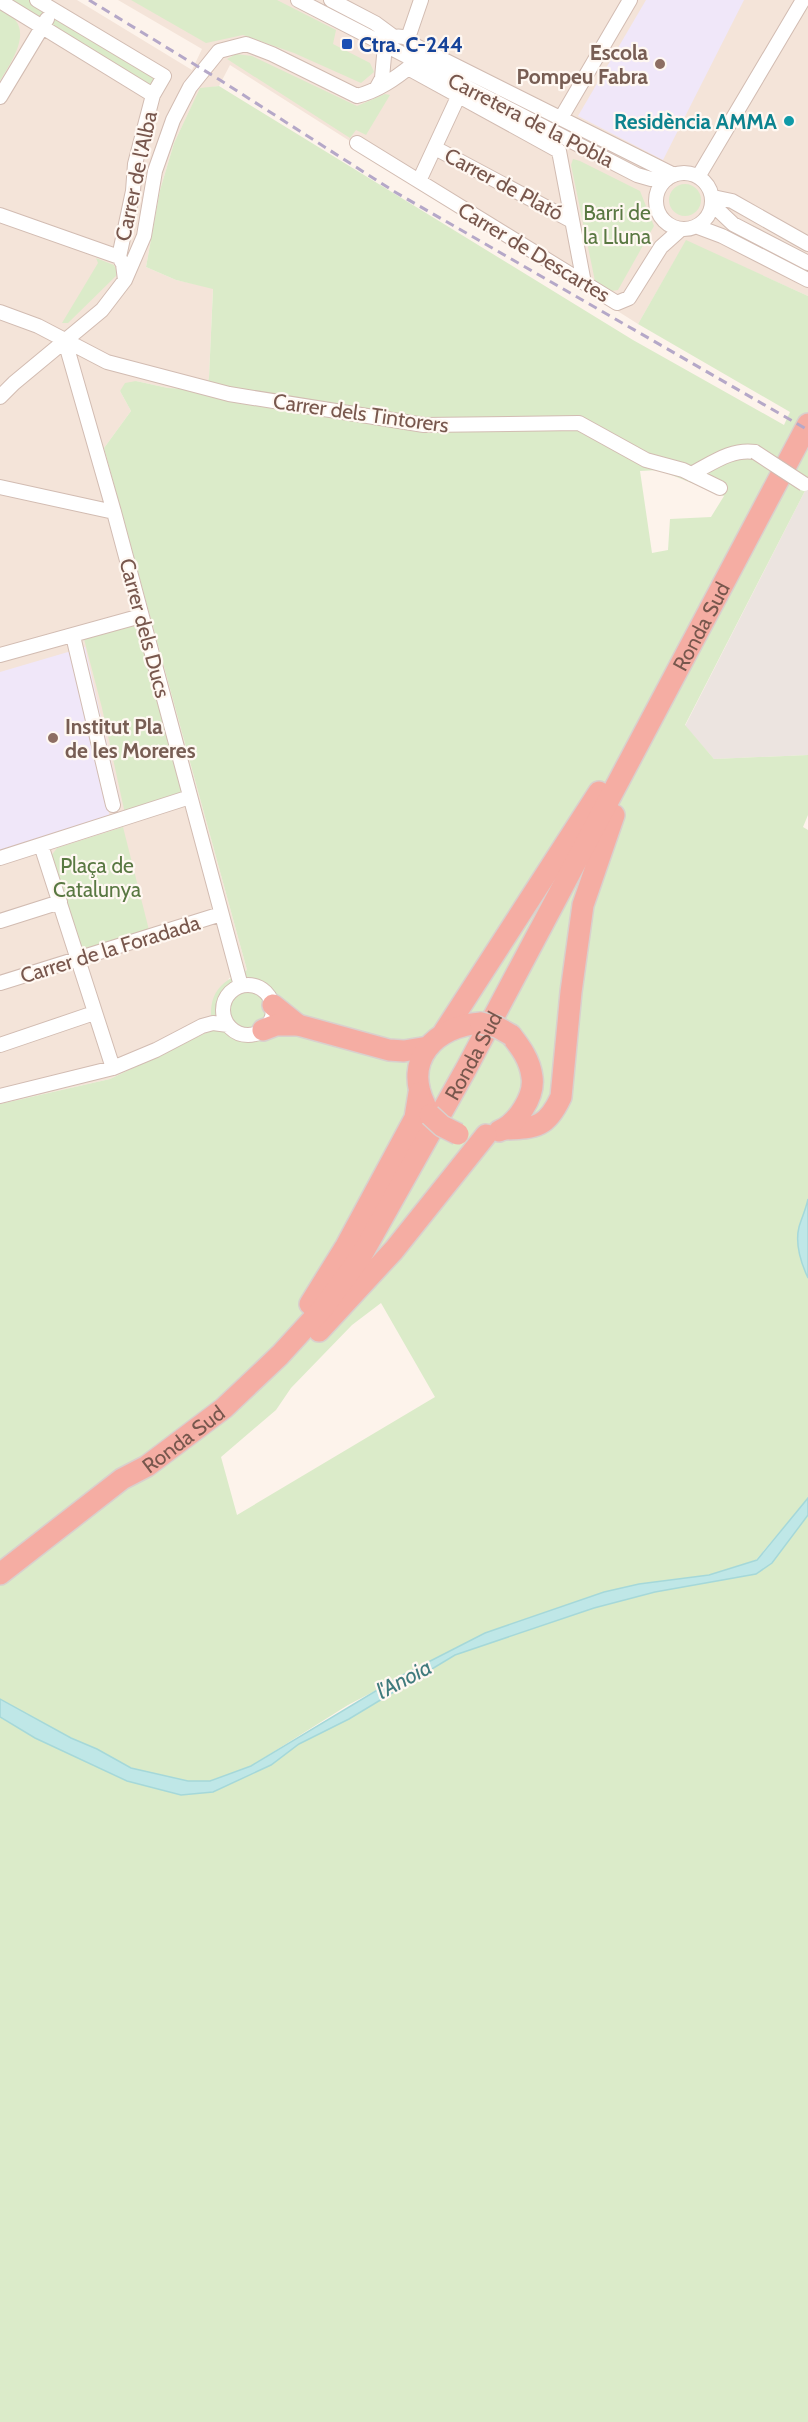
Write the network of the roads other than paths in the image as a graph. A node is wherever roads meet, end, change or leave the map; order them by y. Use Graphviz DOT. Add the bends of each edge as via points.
graph roads {
  1 [pos="37,0"];
  2 [pos="298,0"];
  3 [pos="331,0"];
  4 [pos="421,0"];
  5 [pos="630,0"];
  6 [pos="803,0"];
  7 [pos="0,1"];
  8 [pos="53,9"];
  9 [pos="42,26"];
  10 [pos="401,42"];
  11 [pos="385,60"];
  12 [pos="409,66"];
  13 [pos="376,89"];
  14 [pos="153,95"];
  15 [pos="0,96"];
  16 [pos="458,97"];
  17 [pos="561,118"];
  18 [pos="357,143"];
  19 [pos="435,148"];
  20 [pos="637,175"];
  21 [pos="671,177"];
  22 [pos="698,177"];
  23 [pos="419,181"];
  24 [pos="656,201"];
  25 [pos="713,201"];
  26 [pos="0,214"];
  27 [pos="572,220"];
  28 [pos="665,223"];
  29 [pos="701,224"];
  30 [pos="733,224"];
  31 [pos="680,230"];
  32 [pos="808,244"];
  33 [pos="660,247"];
  34 [pos="141,248"];
  35 [pos="119,257"];
  36 [pos="808,263"];
  37 [pos="125,280"];
  38 [pos="808,280"];
  39 [pos="584,283"];
  40 [pos="0,312"];
  41 [pos="65,341"];
  42 [pos="0,378"];
  43 [pos="14,383"];
  44 [pos="0,397"];
  45 [pos="808,424"];
  46 [pos="691,474"];
  47 [pos="806,485"];
  48 [pos="0,487"];
  49 [pos="720,488"];
  50 [pos="114,512"];
  51 [pos="141,616"];
  52 [pos="73,636"];
  53 [pos="0,655"];
  54 [pos="651,722"];
  55 [pos="190,797"];
  56 [pos="113,805"];
  57 [pos="41,845"];
  58 [pos="0,858"];
  59 [pos="60,902"];
  60 [pos="221,914"];
  61 [pos="0,921"];
  62 [pos="78,958"];
  63 [pos="0,983"];
  64 [pos="241,986"];
  65 [pos="273,1005"];
  66 [pos="94,1013"];
  67 [pos="298,1024"];
  68 [pos="228,1025"];
  69 [pos="263,1030"];
  70 [pos="444,1032"];
  71 [pos="0,1045"];
  72 [pos="428,1047"];
  73 [pos="389,1050"];
  74 [pos="113,1068"];
  75 [pos="418,1084"];
  76 [pos="0,1096"];
  77 [pos="496,1132"];
  78 [pos="147,1466"];
  79 [pos="0,1574"];
  1 -- 8 [label="street"];
  2 -- 10 [label="street, Carretera de la Pobla"];
  3 -- 10 [label="street, Carretera de la Pobla"];
  4 -- 10 [label="street"];
  5 -- 17 [label="street"];
  6 -- 22 [label="street"];
  7 -- 9 [label="street"];
  8 -- 9 [label="street"];
  8 -- 14 [label="street, Carrer de l'Alba" via="164,76"];
  9 -- 14 [label="street"];
  9 -- 15 [label="street"];
  10 -- 11 [label="street"];
  10 -- 12 [label="street, Carretera de la Pobla"];
  10 -- 12 [label="street"];
  10 -- 17 [label="street, Carretera de la Pobla"];
  11 -- 12 [label="street" via="392,68"];
  11 -- 13 [label="street"];
  12 -- 13 [label="street, Carrer de l'Alba"];
  12 -- 16 [label="street"];
  12 -- 20 [label="street, Carretera de la Pobla"];
  13 -- 34 [label="street, Carrer de l'Alba" via="357,96 246,44 219,51 190,87 169,129 155,171"];
  14 -- 35 [label="street, Carrer de l'Alba" via="135,164"];
  16 -- 19 [label="street"];
  16 -- 27 [label="street" via="559,151"];
  17 -- 21 [label="street, Carretera de la Pobla"];
  18 -- 23 [label="street, Carrer de Descartes"];
  19 -- 23 [label="street"];
  19 -- 27 [label="street, Carrer de Plató"];
  20 -- 21 [label="street, Carretera de la Pobla"];
  20 -- 24 [label="street, Carretera de la Pobla"];
  21 -- 22 [label="street" via="682,173"];
  21 -- 24 [label="street" via="661,185"];
  22 -- 25 [label="street" via="705,182"];
  23 -- 39 [label="street, Carrer de Descartes"];
  24 -- 28 [label="street" via="656,209"];
  25 -- 29 [label="street"];
  25 -- 30 [label="street"];
  25 -- 32 [label="street" via="732,201"];
  26 -- 35 [label="street"];
  27 -- 39 [label="street"];
  28 -- 31 [label="street"];
  28 -- 33 [label="street, Carrer de Descartes"];
  29 -- 30 [label="street"];
  29 -- 31 [label="street"];
  29 -- 38 [label="street"];
  30 -- 36 [label="street"];
  31 -- 33 [label="street, Carrer de Descartes"];
  33 -- 39 [label="street, Carrer de Descartes" via="629,298 617,303"];
  34 -- 35 [label="street, Carrer de l'Alba"];
  34 -- 37 [label="street, Carrer de l'Alba"];
  35 -- 37 [label="street, Carrer de l'Alba"];
  37 -- 41 [label="street, Carrer de l'Alba" via="102,310"];
  40 -- 41 [label="street, Carrer dels Tintorers"];
  41 -- 43 [label="street, Carrer de l'Alba"];
  41 -- 46 [label="street, Carrer dels Tintorers" via="107,362 229,394 401,422 477,426 579,423 646,459"];
  41 -- 50 [label="street, Carrer dels Ducs"];
  42 -- 43 [label="street"];
  43 -- 44 [label="street, Carrer de l'Alba"];
  45 -- 54 [label="highway, Ronda Sud"];
  46 -- 47 [label="street, bridge" via="744,450 755,452"];
  46 -- 49 [label="street, Carrer dels Tintorers"];
  48 -- 50 [label="street"];
  50 -- 51 [label="street, Carrer dels Ducs"];
  51 -- 52 [label="street"];
  51 -- 55 [label="street, Carrer dels Ducs"];
  52 -- 53 [label="street"];
  52 -- 56 [label="street"];
  54 -- 70 [label="highway" via="626,752"];
  54 -- 77 [label="highway" via="645,750 609,827 584,905 561,1097 544,1122 531,1128"];
  54 -- 78 [label="highway, Ronda Sud" via="472,1058 361,1256 323,1308 280,1355 224,1408"];
  55 -- 57 [label="street"];
  55 -- 60 [label="street, Carrer dels Ducs"];
  57 -- 58 [label="street"];
  57 -- 59 [label="street"];
  59 -- 61 [label="street"];
  59 -- 62 [label="street"];
  60 -- 62 [label="street, Carrer de la Foradada"];
  60 -- 64 [label="street, Carrer dels Ducs"];
  62 -- 63 [label="street, Carrer de la Foradada"];
  62 -- 66 [label="street"];
  64 -- 65 [label="street" via="258,986"];
  64 -- 68 [label="street" via="224,1002"];
  65 -- 67 [label="highway"];
  65 -- 69 [label="street" via="271,1019"];
  66 -- 71 [label="street"];
  66 -- 74 [label="street"];
  67 -- 69 [label="highway" via="276,1024"];
  67 -- 73 [label="highway"];
  68 -- 69 [label="street" via="248,1035"];
  68 -- 74 [label="street" via="202,1026"];
  70 -- 72 [label="highway"];
  70 -- 77 [label="highway, bridge" via="481,1023 511,1035 525,1052 533,1078 530,1094 521,1113"];
  72 -- 73 [label="highway"];
  72 -- 75 [label="highway"];
  73 -- 75 [label="highway" via="402,1057"];
  74 -- 76 [label="street"];
  75 -- 77 [label="highway, bridge" via="430,1115 442,1126 458,1134"];
  75 -- 78 [label="highway" via="416,1118 313,1299 273,1349"];
  77 -- 78 [label="highway" via="323,1327 213,1427"];
  78 -- 79 [label="highway, Ronda Sud" via="122,1479"];
}
